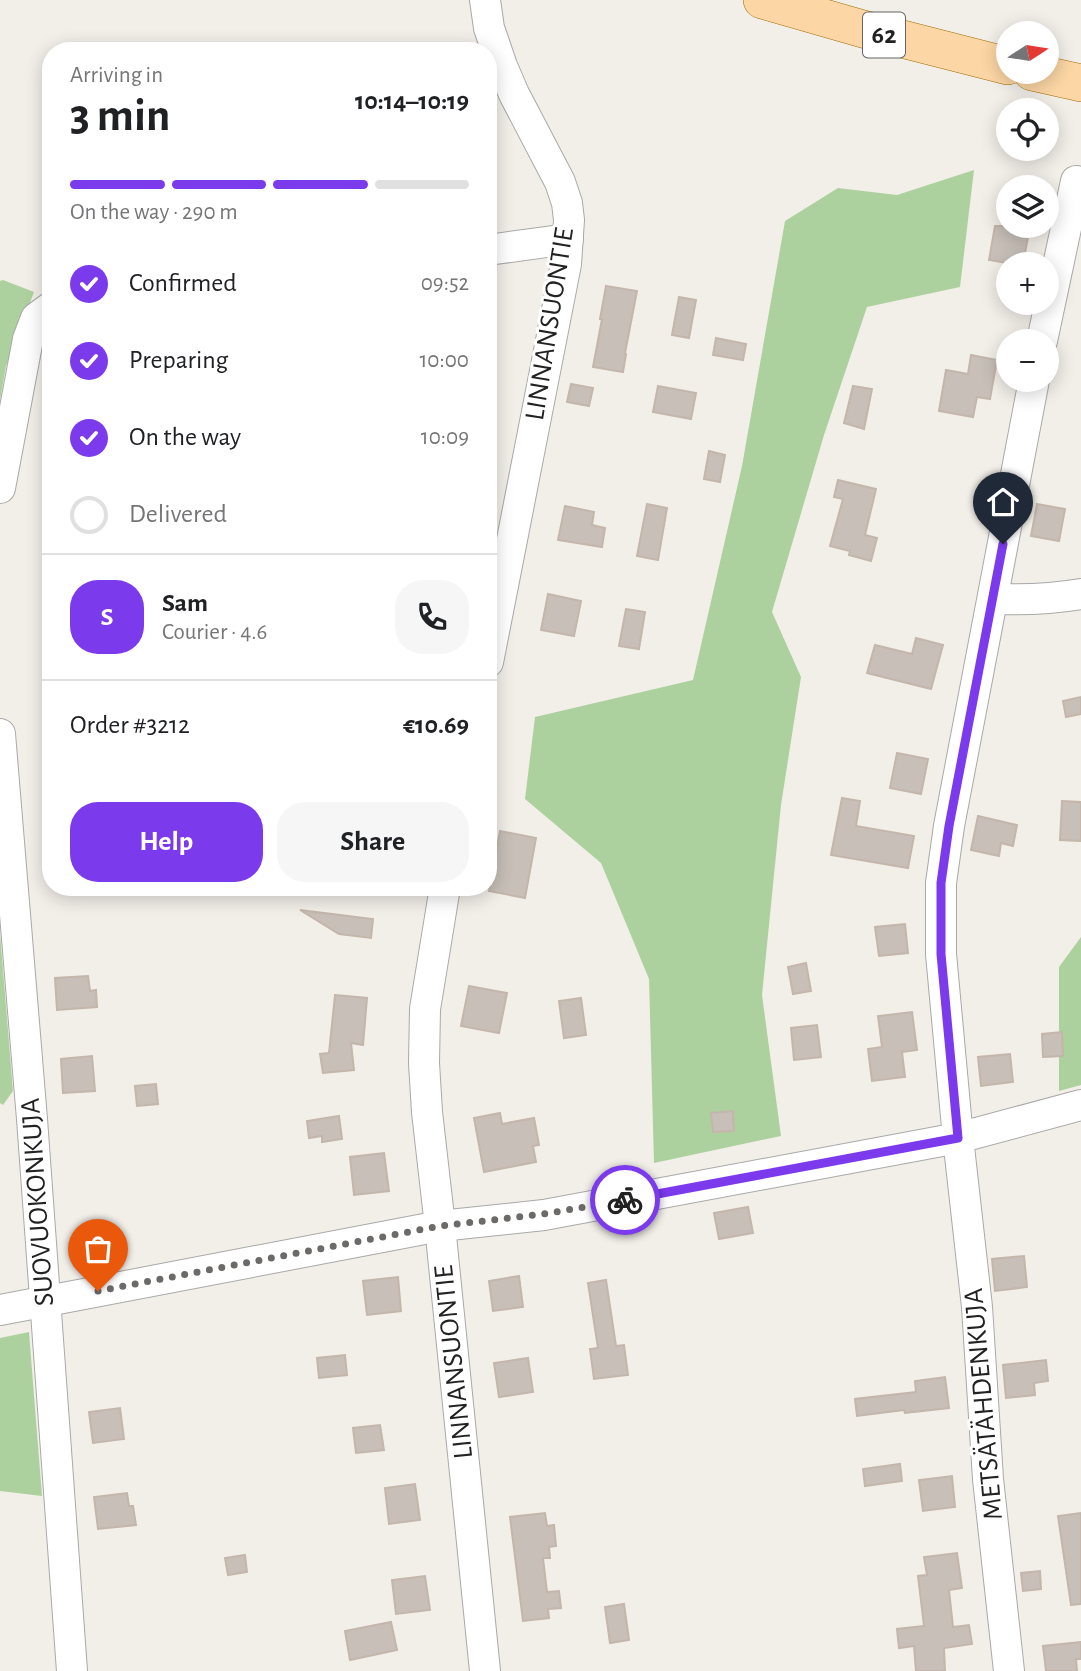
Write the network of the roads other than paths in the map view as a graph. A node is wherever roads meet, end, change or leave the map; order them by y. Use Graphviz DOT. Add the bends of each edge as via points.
graph roads {
  1 [pos="485,0"];
  2 [pos="762,0"];
  3 [pos="494,42"];
  4 [pos="497,51"];
  5 [pos="996,63"];
  6 [pos="1059,78"];
  7 [pos="1081,83"];
  8 [pos="1076,181"];
  9 [pos="568,239"];
  10 [pos="497,249"];
  11 [pos="42,314"];
  12 [pos="1045,329"];
  13 [pos="1032,392"];
  14 [pos="0,488"];
  15 [pos="1081,594"];
  16 [pos="993,599"];
  17 [pos="497,616"];
  18 [pos="0,734"];
  19 [pos="444,896"];
  20 [pos="1081,1105"];
  21 [pos="958,1138"];
  22 [pos="440,1226"];
  23 [pos="46,1301"];
  24 [pos="0,1310"];
  25 [pos="72,1671"];
  26 [pos="485,1671"];
  27 [pos="1009,1671"];
  1 -- 3 [label="street, LINNANSUONTIE"];
  2 -- 5 [label="main road, 62"];
  4 -- 9 [label="street, LINNANSUONTIE" via="560,182 567,203"];
  6 -- 7 [label="main road"];
  8 -- 12 [label="street"];
  9 -- 10 [label="street"];
  9 -- 17 [label="street, LINNANSUONTIE"];
  11 -- 14 [label="street" via="28,339"];
  13 -- 16 [label="street, METSÄTÄHDENKUJA"];
  15 -- 16 [label="street"];
  16 -- 21 [label="street, METSÄTÄHDENKUJA" via="941,883 941,954"];
  18 -- 23 [label="street, SUOVUOKONKUJA"];
  19 -- 22 [label="street, LINNANSUONTIE" via="425,1009 424,1063"];
  20 -- 21 [label="street"];
  21 -- 22 [label="street" via="544,1214"];
  21 -- 27 [label="street, METSÄTÄHDENKUJA"];
  22 -- 23 [label="street"];
  22 -- 26 [label="street, LINNANSUONTIE"];
  23 -- 24 [label="street"];
  23 -- 25 [label="street, SUOVUOKONKUJA"];
}
